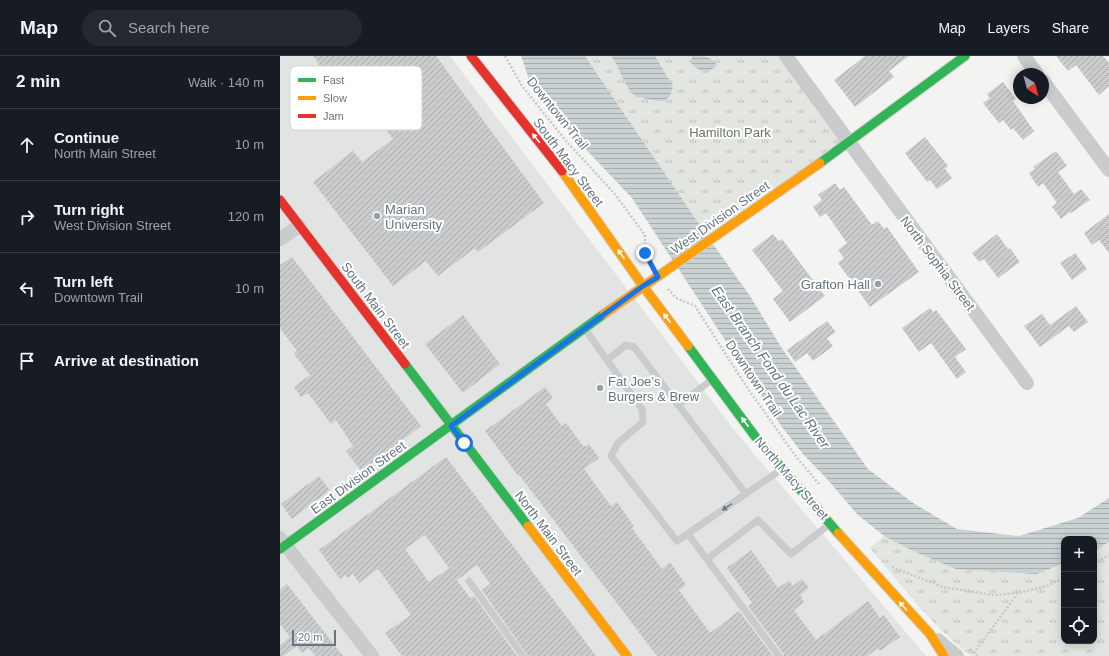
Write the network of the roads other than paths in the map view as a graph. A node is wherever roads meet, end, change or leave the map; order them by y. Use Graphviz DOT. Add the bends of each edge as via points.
graph roads {
  1 [pos="471,56"];
  2 [pos="786,56"];
  3 [pos="964,56"];
  4 [pos="1024,56"];
  5 [pos="1033,68"];
  6 [pos="1049,89"];
  7 [pos="849,142"];
  8 [pos="1109,170"];
  9 [pos="280,200"];
  10 [pos="299,226"];
  11 [pos="280,239"];
  12 [pos="643,286"];
  13 [pos="584,329"];
  14 [pos="607,360"];
  15 [pos="713,379"];
  16 [pos="1028,383"];
  17 [pos="678,405"];
  18 [pos="451,426"];
  19 [pos="782,469"];
  20 [pos="746,494"];
  21 [pos="831,524"];
  22 [pos="688,534"];
  23 [pos="282,544"];
  24 [pos="707,559"];
  25 [pos="469,581"];
  26 [pos="930,634"];
  27 [pos="372,656"];
  28 [pos="523,656"];
  29 [pos="626,656"];
  30 [pos="779,656"];
  31 [pos="944,656"];
  32 [pos="958,656"];
  12 -- 1 [label="street, South Macy Street, one-way" via="554,160"];
  2 -- 7 [label="street, North Sophia Street"];
  3 -- 7 [label="street, West Division Street"];
  4 -- 5 [label="street"];
  6 -- 8 [label="street"];
  7 -- 12 [label="street, West Division Street"];
  7 -- 16 [label="street, North Sophia Street"];
  9 -- 10 [label="street, South Main Street"];
  10 -- 11 [label="street"];
  10 -- 18 [label="street, South Main Street"];
  12 -- 13 [label="street, West Division Street"];
  15 -- 12 [label="street, North Macy Street, one-way"];
  13 -- 14 [label="lane"];
  13 -- 18 [label="street, West Division Street"];
  14 -- 17 [label="lane" via="626,346 634,347"];
  14 -- 22 [label="lane" via="642,409 643,422 618,443 611,456 677,541"];
  15 -- 17 [label="lane"];
  19 -- 15 [label="street, North Macy Street, one-way"];
  17 -- 20 [label="lane"];
  18 -- 23 [label="street, East Division Street"];
  18 -- 29 [label="street, North Main Street"];
  19 -- 20 [label="lane"];
  19 -- 21 [label="street, North Macy Street"];
  20 -- 22 [label="lane, one-way"];
  21 -- 24 [label="lane" via="791,554 758,520"];
  26 -- 21 [label="street, North Macy Street, one-way"];
  22 -- 24 [label="lane"];
  23 -- 27 [label="street"];
  24 -- 30 [label="lane"];
  25 -- 28 [label="lane"];
  26 -- 31 [label="street"];
  26 -- 32 [label="street, North Macy Street"];
}
